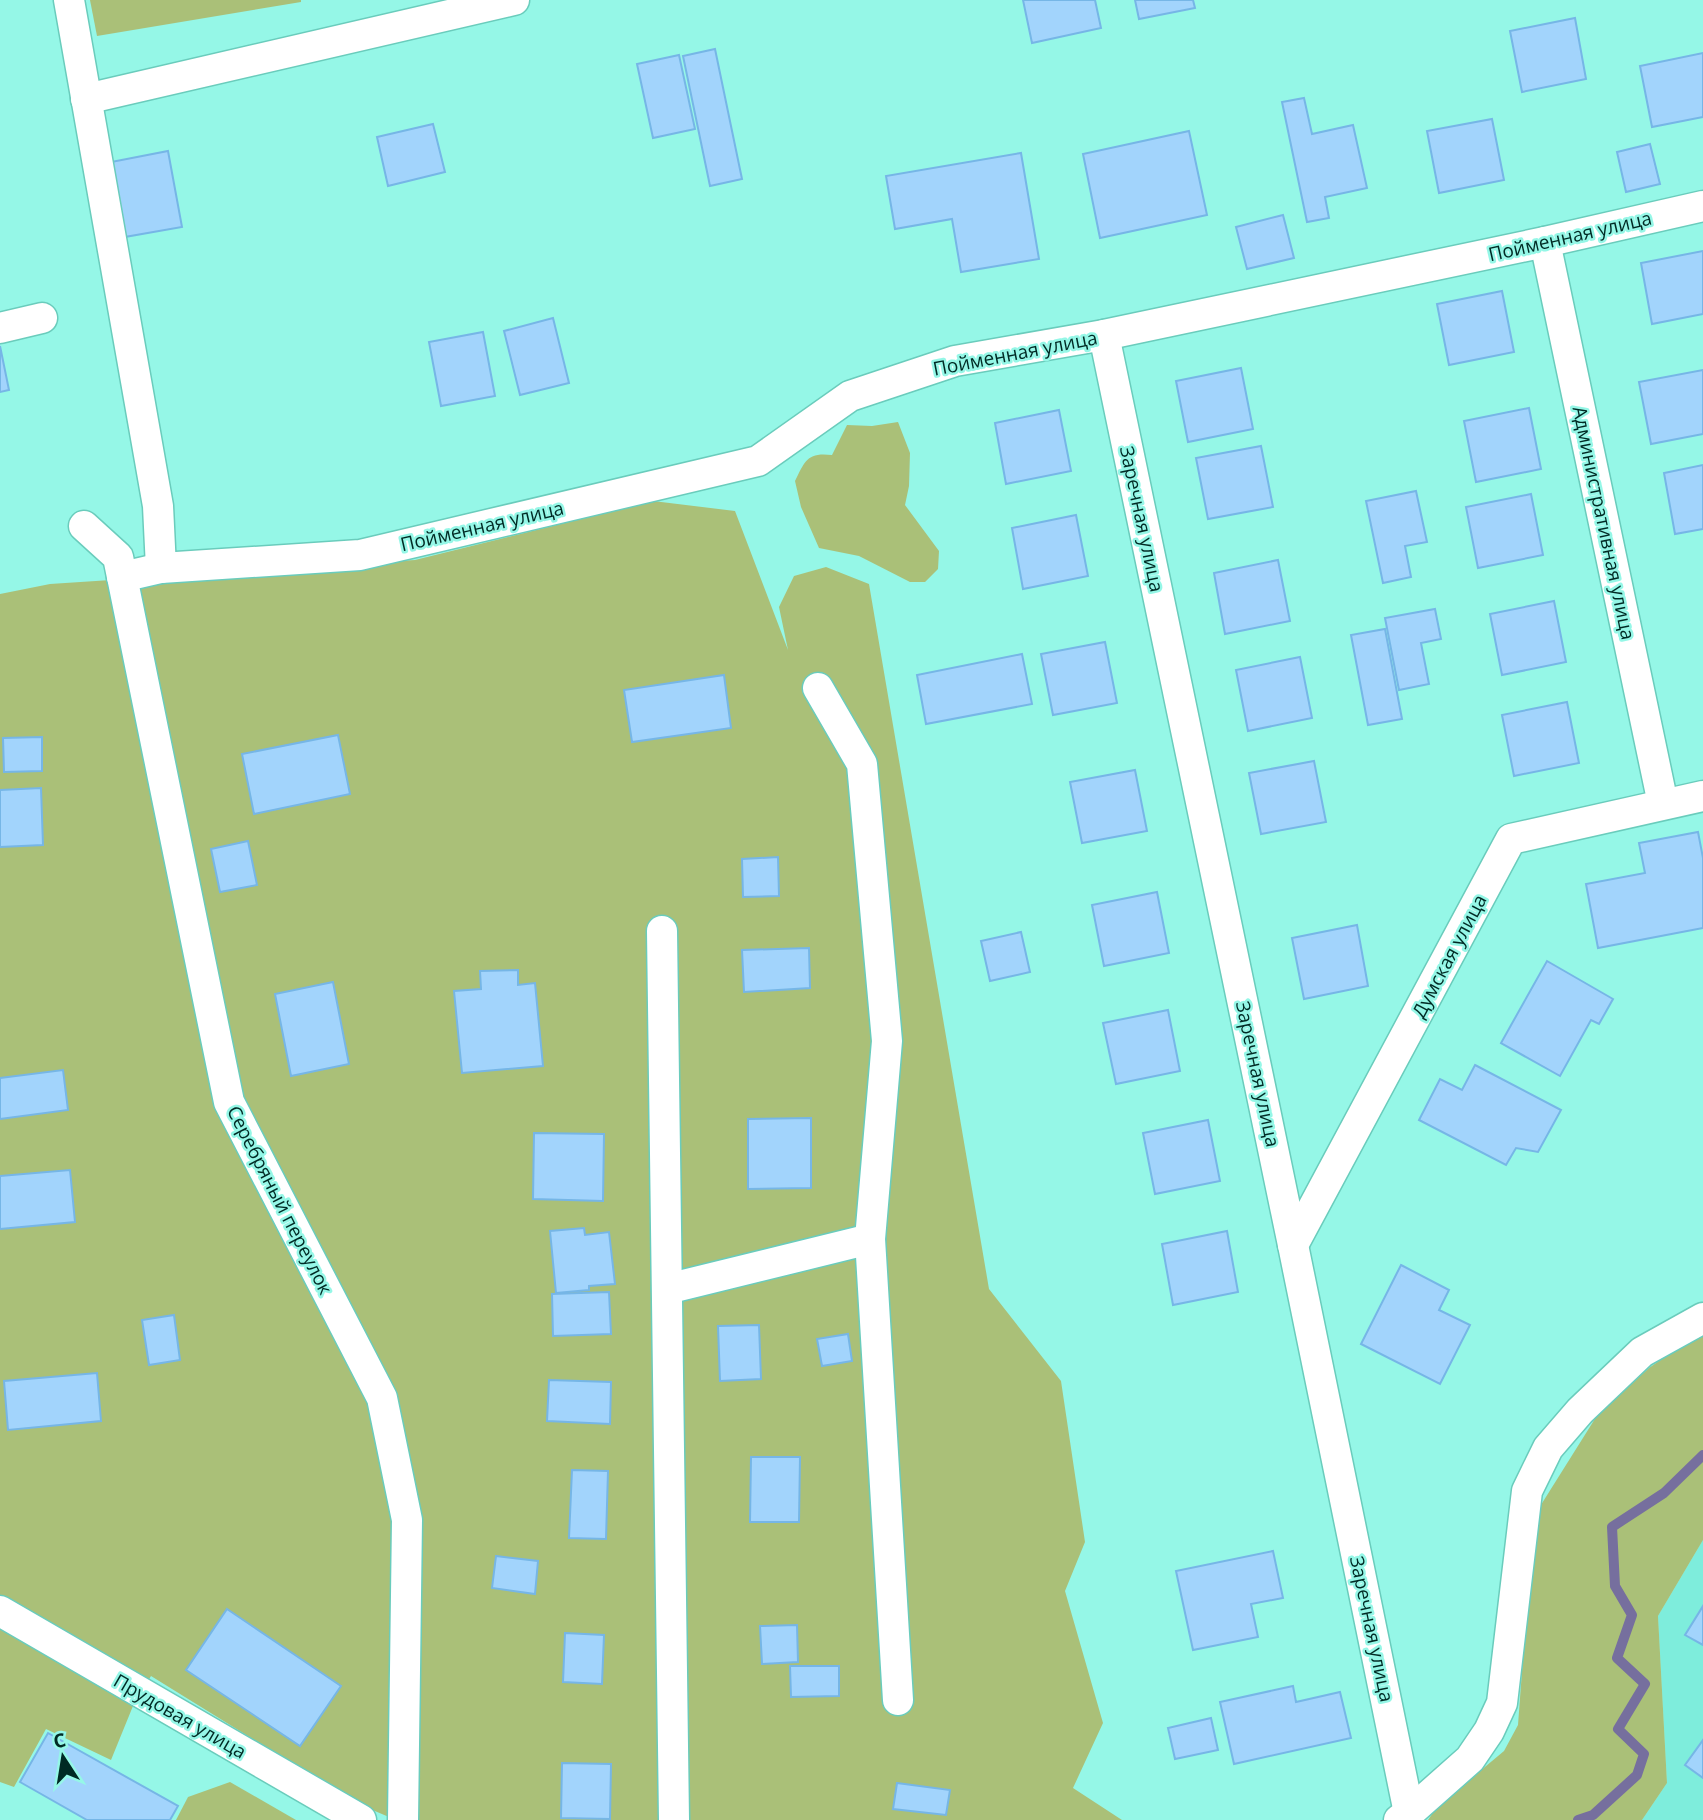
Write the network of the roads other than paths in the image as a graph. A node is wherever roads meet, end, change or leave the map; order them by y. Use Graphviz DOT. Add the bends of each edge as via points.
graph roads {
  1 [pos="69,0"];
  2 [pos="514,0"];
  3 [pos="86,99"];
  4 [pos="1703,205"];
  5 [pos="1545,242"];
  6 [pos="42,318"];
  7 [pos="0,328"];
  8 [pos="1104,335"];
  9 [pos="84,526"];
  10 [pos="161,568"];
  11 [pos="122,577"];
  12 [pos="818,688"];
  13 [pos="1703,796"];
  14 [pos="1663,804"];
  15 [pos="662,931"];
  16 [pos="870,1239"];
  17 [pos="1293,1245"];
  18 [pos="667,1289"];
  19 [pos="1703,1318"];
  20 [pos="0,1611"];
  21 [pos="898,1700"];
  22 [pos="1404,1816"];
  23 [pos="361,1820"];
  24 [pos="403,1820"];
  25 [pos="674,1820"];
  1 -- 3 [label="street"];
  2 -- 3 [label="street"];
  3 -- 10 [label="street" via="158,506"];
  4 -- 5 [label="street, Пойменная улица"];
  5 -- 8 [label="street, Пойменная улица"];
  5 -- 14 [label="street, Административная улица"];
  6 -- 7 [label="street"];
  8 -- 10 [label="street, Пойменная улица" via="955,361 850,396 758,461 360,555"];
  8 -- 17 [label="street, Заречная улица"];
  9 -- 11 [label="street" via="118,557"];
  10 -- 11 [label="street, Пойменная улица"];
  11 -- 24 [label="street, Серебряный переулок" via="229,1102 382,1398 407,1520"];
  12 -- 16 [label="street" via="862,764 887,1041"];
  13 -- 14 [label="street, Думская улица"];
  14 -- 17 [label="street, Думская улица" via="1511,839"];
  15 -- 18 [label="street"];
  16 -- 18 [label="street"];
  16 -- 21 [label="street"];
  17 -- 22 [label="street, Заречная улица"];
  18 -- 25 [label="street"];
  19 -- 22 [label="street" via="1643,1352 1548,1448 1527,1491 1502,1703 1470,1759"];
  20 -- 23 [label="street, Прудовая улица"];
}
